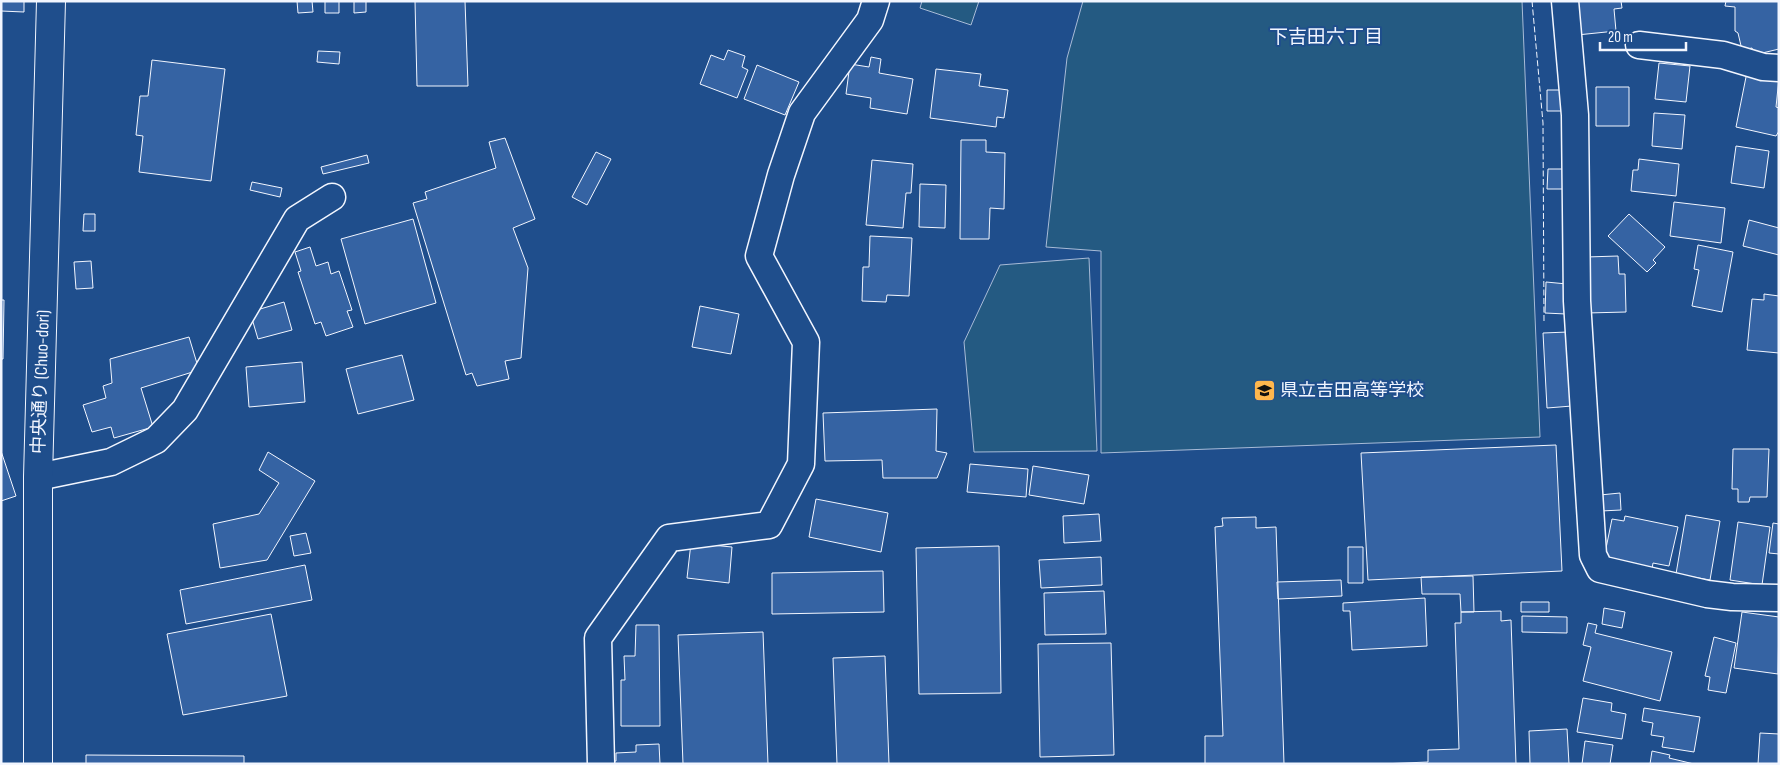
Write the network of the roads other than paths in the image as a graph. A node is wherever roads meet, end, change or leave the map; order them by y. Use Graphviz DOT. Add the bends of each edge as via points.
graph roads {
  1 [pos="52,1"];
  2 [pos="876,1"];
  3 [pos="1565,1"];
  4 [pos="1639,46"];
  5 [pos="1779,68"];
  6 [pos="332,197"];
  7 [pos="38,477"];
  8 [pos="1779,598"];
  9 [pos="38,764"];
  10 [pos="601,764"];
  1 -- 7 [label="street, 中央通り (Chuo-dori)"];
  2 -- 10 [label="street" via="870,20 802,113 758,256 806,342 801,464 769,525 669,538 598,638"];
  3 -- 8 [label="street" via="1576,115 1577,301 1593,555 1600,569 1689,590 1732,597"];
  4 -- 5 [label="street" via="1724,55"];
  6 -- 7 [label="street" via="297,219 185,410 156,440 111,462"];
  7 -- 9 [label="street, 中央通り (Chuo-dori)"];
}
